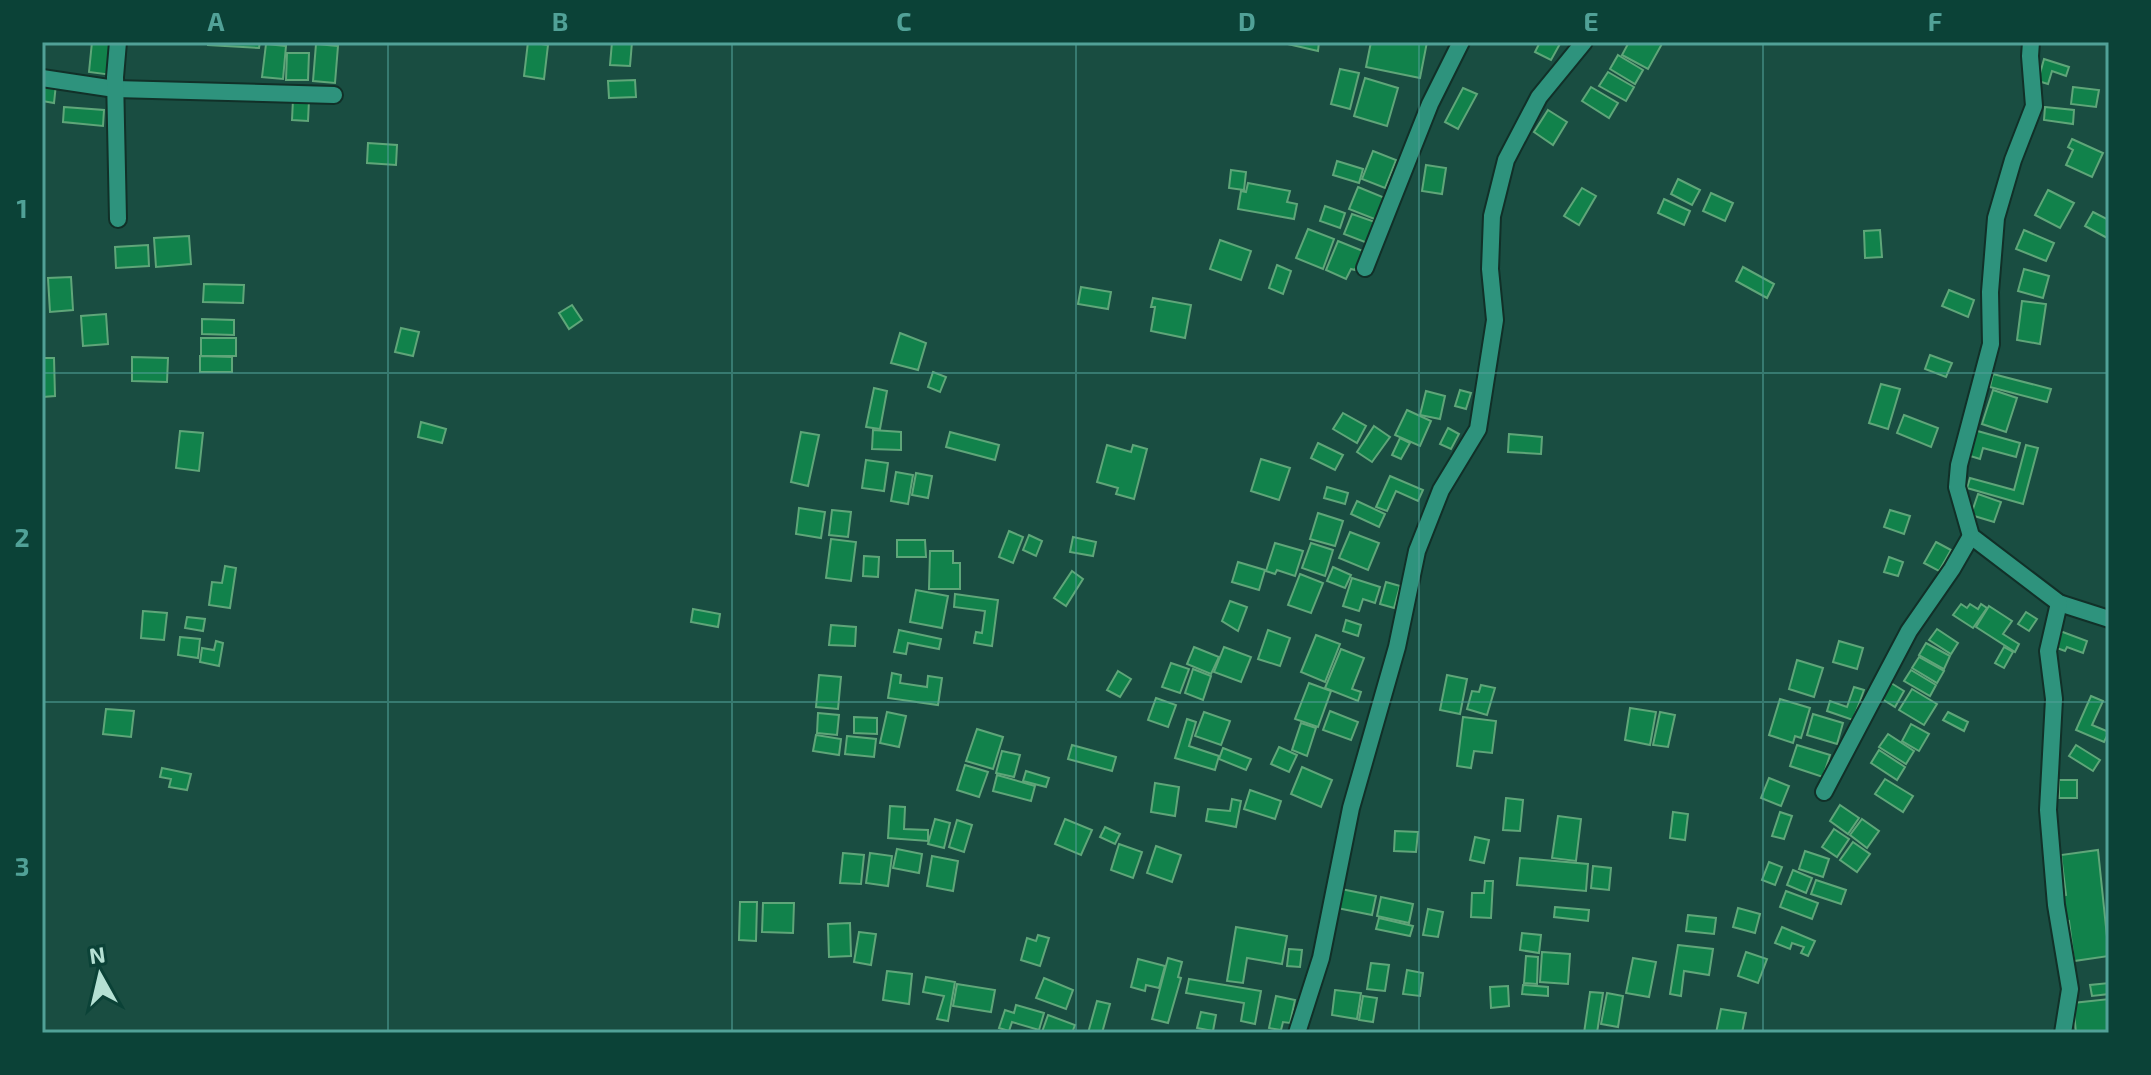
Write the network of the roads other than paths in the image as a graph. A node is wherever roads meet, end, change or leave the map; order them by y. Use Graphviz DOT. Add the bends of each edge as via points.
graph roads {
  1 [pos="118,42"];
  2 [pos="1461,42"];
  3 [pos="1584,42"];
  4 [pos="2031,42"];
  5 [pos="42,78"];
  6 [pos="115,89"];
  7 [pos="334,95"];
  8 [pos="118,219"];
  9 [pos="1365,268"];
  10 [pos="1971,536"];
  11 [pos="2059,603"];
  12 [pos="2109,619"];
  13 [pos="1824,792"];
  14 [pos="1297,1033"];
  15 [pos="2063,1033"];
  1 -- 6 [label="street"];
  2 -- 9 [label="street" via="1430,104"];
  3 -- 14 [label="street" via="1539,97 1506,160 1492,216 1495,320 1478,429 1441,490 1417,551 1397,647 1351,808 1321,958"];
  4 -- 10 [label="street" via="2034,106 1996,218 1991,344 1959,465 1957,487"];
  5 -- 6 [label="street"];
  6 -- 7 [label="street"];
  6 -- 8 [label="street"];
  10 -- 11 [label="street"];
  10 -- 13 [label="street" via="1909,631"];
  11 -- 12 [label="street"];
  11 -- 15 [label="street" via="2048,651 2054,699 2048,810 2070,989"];
}
